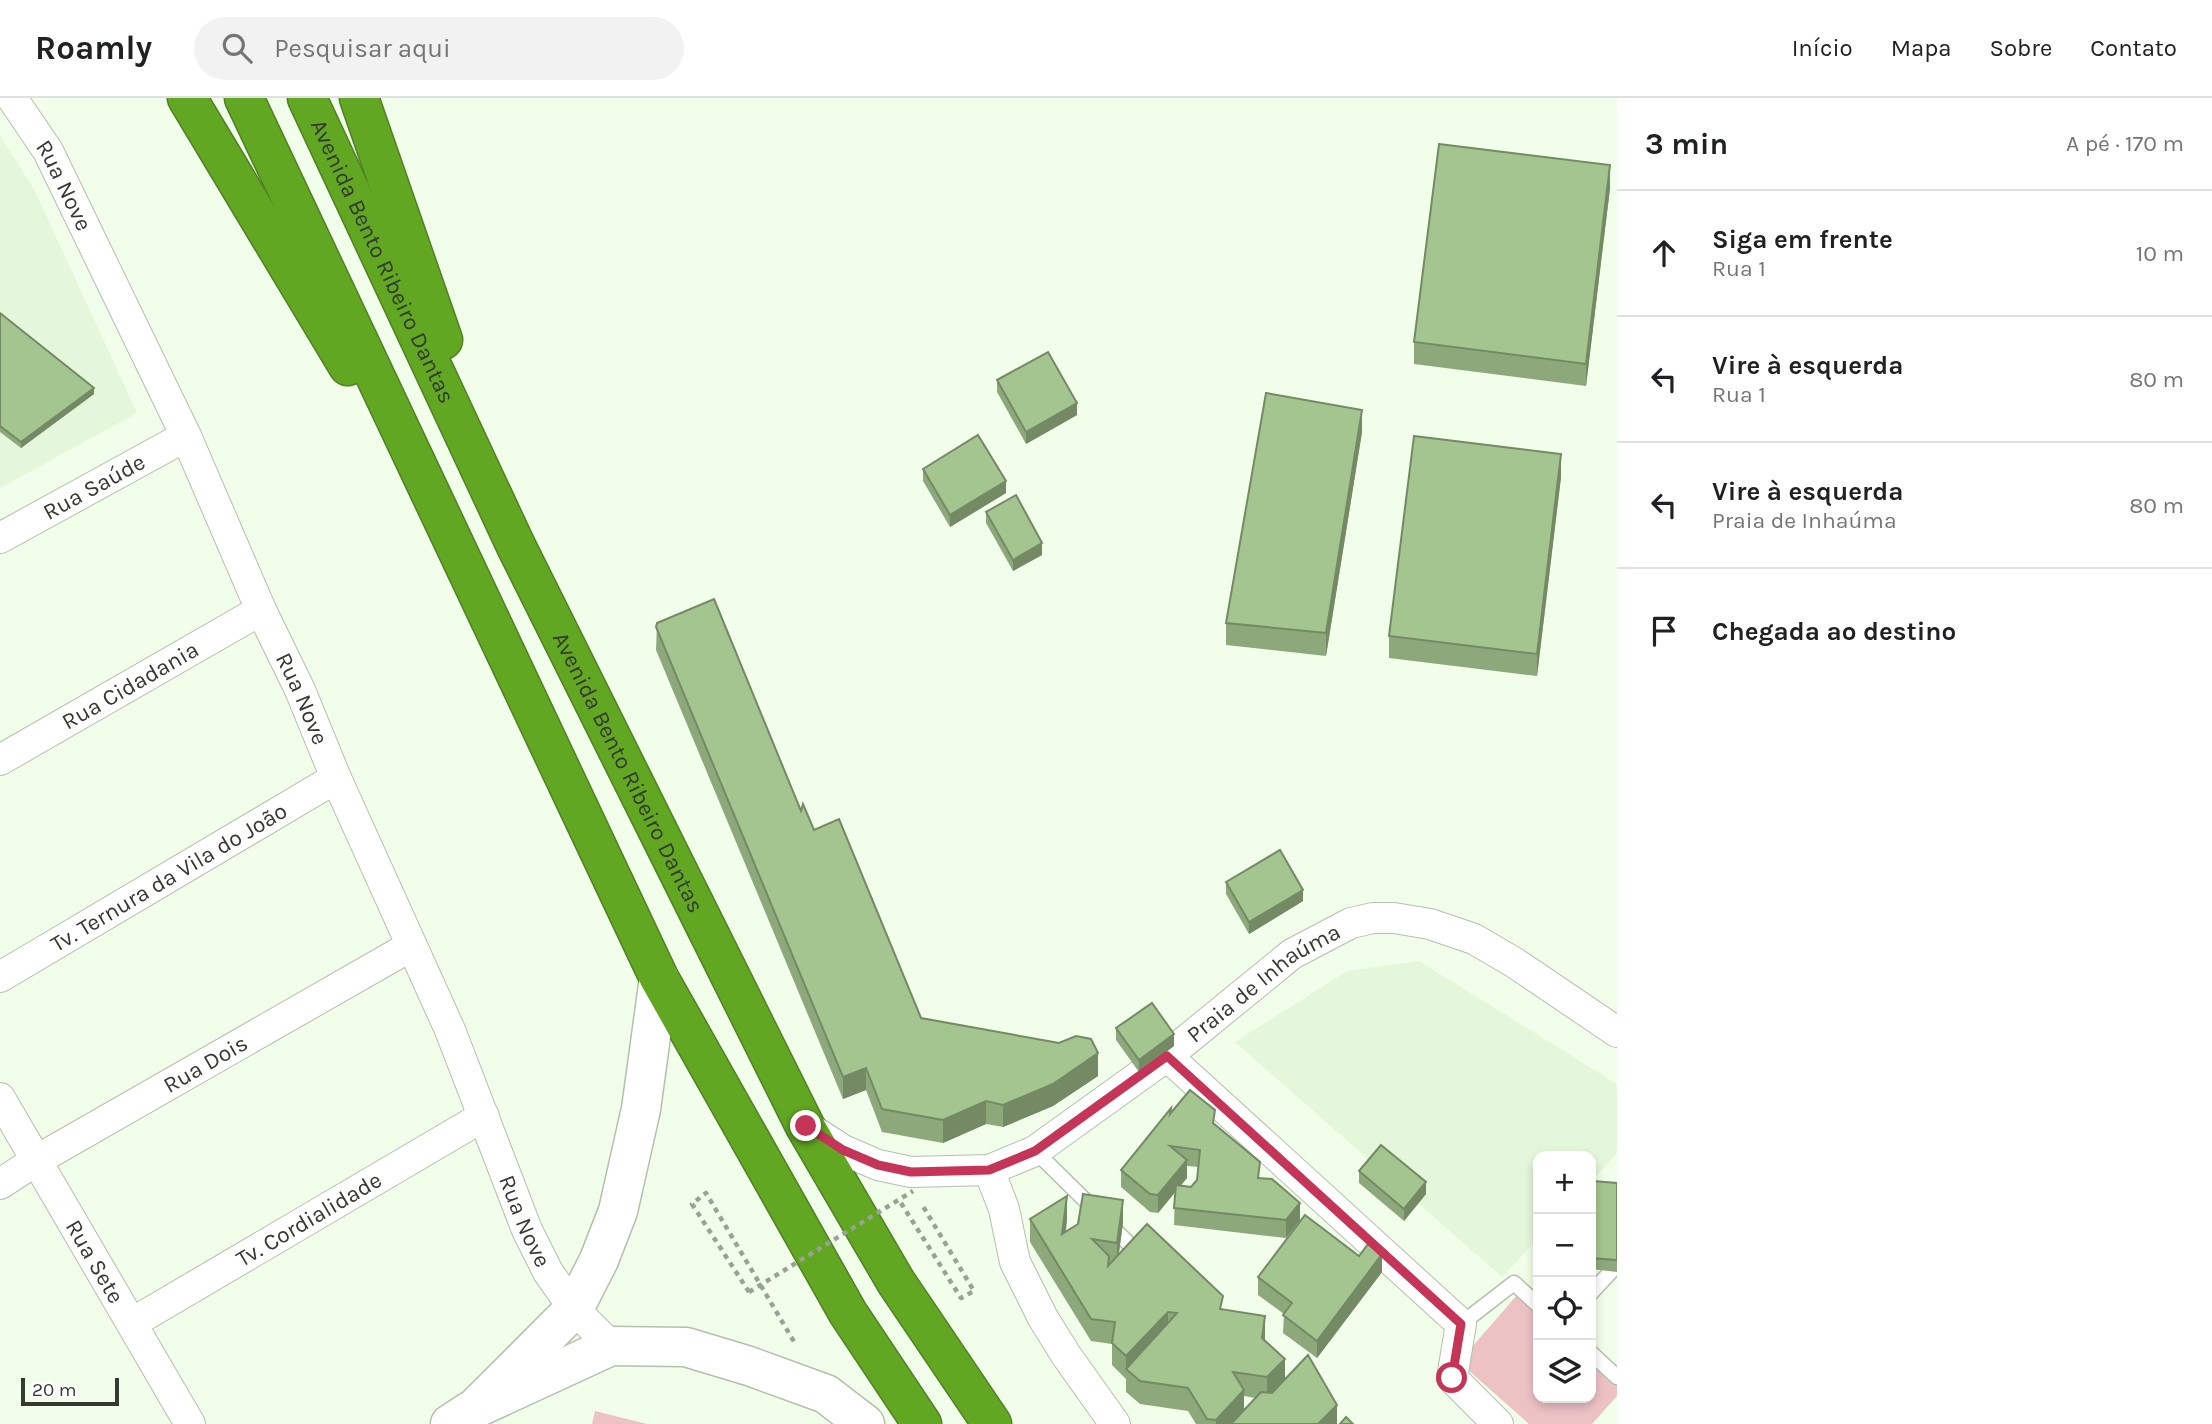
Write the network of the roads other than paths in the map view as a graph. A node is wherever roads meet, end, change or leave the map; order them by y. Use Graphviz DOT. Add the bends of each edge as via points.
graph roads {
  1 [pos="12,98"];
  2 [pos="187,98"];
  3 [pos="244,98"];
  4 [pos="307,98"];
  5 [pos="359,98"];
  6 [pos="186,436"];
  7 [pos="417,464"];
  8 [pos="0,538"];
  9 [pos="516,546"];
  10 [pos="261,610"];
  11 [pos="0,760"];
  12 [pos="336,778"];
  13 [pos="411,946"];
  14 [pos="0,977"];
  15 [pos="659,978"];
  16 [pos="1617,1032"];
  17 [pos="1167,1056"];
  18 [pos="0,1098"];
  19 [pos="484,1116"];
  20 [pos="806,1126"];
  21 [pos="1035,1151"];
  22 [pos="37,1160"];
  23 [pos="989,1170"];
  24 [pos="0,1184"];
  25 [pos="1617,1265"];
  26 [pos="1153,1268"];
  27 [pos="1596,1288"];
  28 [pos="1533,1300"];
  29 [pos="574,1309"];
  30 [pos="132,1323"];
  31 [pos="1461,1324"];
  32 [pos="611,1346"];
  33 [pos="1596,1358"];
  34 [pos="1617,1377"];
  35 [pos="462,1417"];
  36 [pos="1490,1421"];
  37 [pos="190,1424"];
  38 [pos="864,1424"];
  39 [pos="922,1424"];
  40 [pos="992,1424"];
  41 [pos="1115,1424"];
  1 -- 6 [label="street, Rua Nove" via="48,151"];
  2 -- 7 [label="highway" via="337,352"];
  3 -- 7 [label="highway"];
  4 -- 9 [label="highway, Avenida Bento Ribeiro Dantas"];
  5 -- 9 [label="highway"];
  6 -- 8 [label="street, Rua Saúde"];
  6 -- 10 [label="street, Rua Nove"];
  7 -- 15 [label="highway"];
  9 -- 20 [label="highway, Avenida Bento Ribeiro Dantas"];
  10 -- 11 [label="street, Rua Cidadania"];
  10 -- 12 [label="street, Rua Nove"];
  12 -- 13 [label="street, Rua Nove"];
  12 -- 14 [label="street, Tv. Ternura da Vila do João"];
  13 -- 19 [label="street, Rua Nove"];
  13 -- 22 [label="street, Rua Dois"];
  15 -- 29 [label="street" via="641,1109 618,1211"];
  15 -- 39 [label="highway" via="848,1313"];
  16 -- 17 [label="street, Praia de Inhaúma" via="1474,939 1430,924 1373,918 1351,923 1292,954"];
  17 -- 21 [label="street, Praia de Inhaúma"];
  17 -- 31 [label="street"];
  18 -- 22 [label="street, Rua Sete"];
  19 -- 29 [label="street, Rua Nove" via="527,1230"];
  19 -- 30 [label="street, Tv. Cordialidade"];
  20 -- 23 [label="street, Praia de Inhaúma" via="878,1165 911,1172"];
  20 -- 40 [label="highway, Avenida Bento Ribeiro Dantas" via="896,1282"];
  21 -- 23 [label="street, Praia de Inhaúma"];
  21 -- 26 [label="lane"];
  22 -- 24 [label="street, Rua Dois"];
  22 -- 30 [label="street, Rua Sete"];
  23 -- 41 [label="street" via="1004,1209 1015,1262 1066,1354"];
  25 -- 27 [label="lane"];
  28 -- 31 [label="lane" via="1514,1283"];
  29 -- 32 [label="street, Rua Nove"];
  29 -- 35 [label="street"];
  30 -- 37 [label="street, Rua Sete"];
  31 -- 36 [label="street" via="1452,1378"];
  32 -- 35 [label="street"];
  32 -- 38 [label="street" via="686,1347 749,1366 826,1394"];
  33 -- 34 [label="lane"];
}
